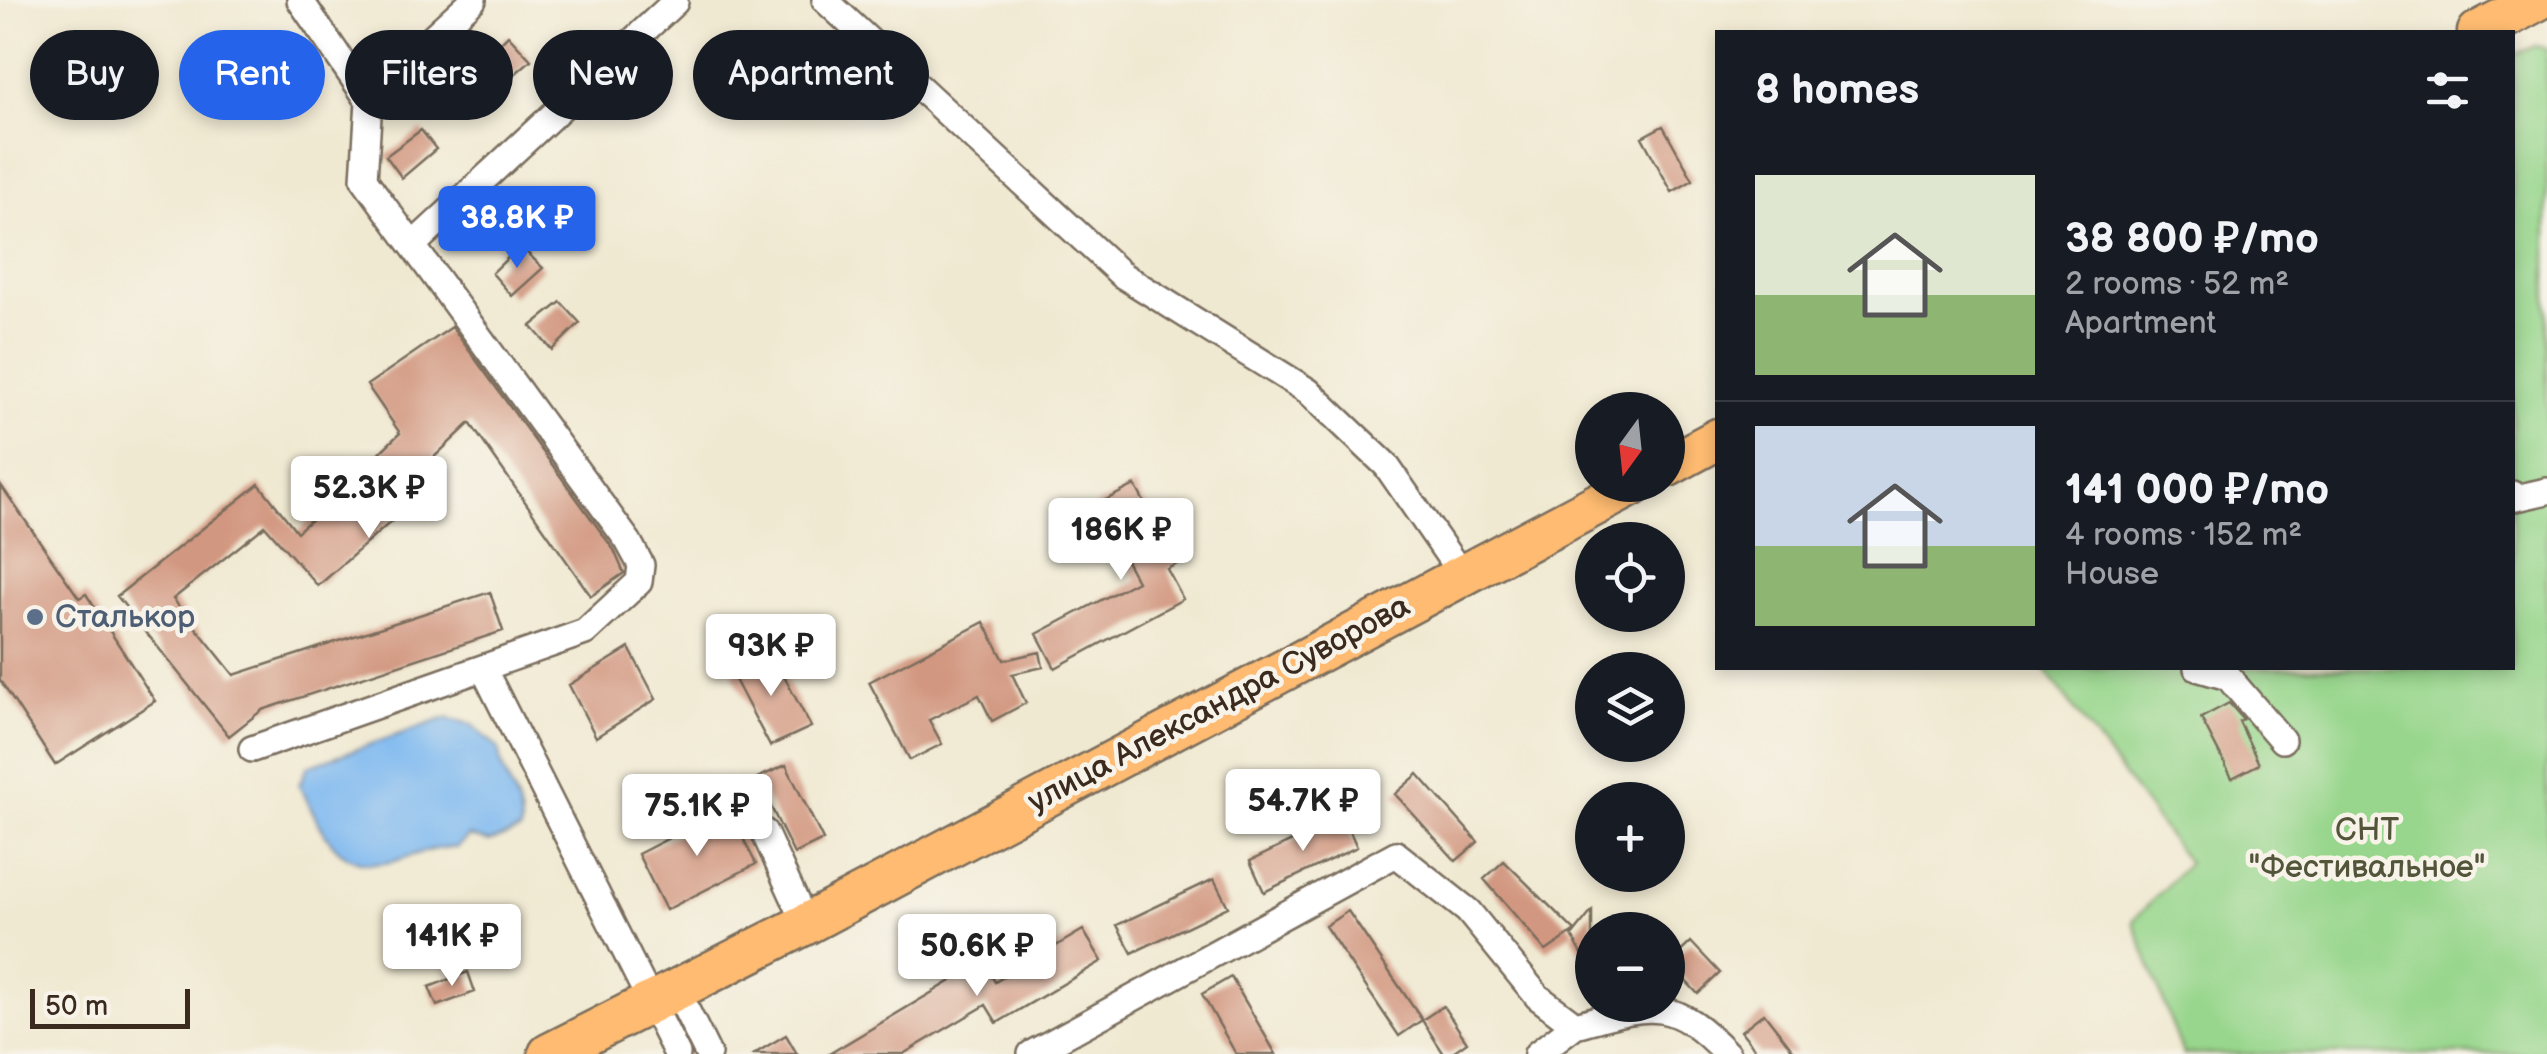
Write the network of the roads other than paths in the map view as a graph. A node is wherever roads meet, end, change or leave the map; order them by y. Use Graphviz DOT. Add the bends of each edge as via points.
graph roads {
  1 [pos="300,0"];
  2 [pos="473,0"];
  3 [pos="824,0"];
  4 [pos="2538,0"];
  5 [pos="675,2"];
  6 [pos="440,30"];
  7 [pos="2482,30"];
  8 [pos="345,66"];
  9 [pos="368,120"];
  10 [pos="415,243"];
  11 [pos="1715,441"];
  12 [pos="1685,457"];
  13 [pos="2547,491"];
  14 [pos="2515,497"];
  15 [pos="1602,502"];
  16 [pos="1462,576"];
  17 [pos="484,670"];
  18 [pos="2205,670"];
  19 [pos="2282,740"];
  20 [pos="252,749"];
  21 [pos="764,832"];
  22 [pos="806,924"];
  23 [pos="664,996"];
  24 [pos="1575,1025"];
  25 [pos="549,1054"];
  26 [pos="677,1054"];
  27 [pos="708,1054"];
  28 [pos="1032,1054"];
  29 [pos="1537,1054"];
  30 [pos="1726,1054"];
  1 -- 8 [label="street"];
  2 -- 6 [label="street"];
  3 -- 16 [label="street" via="1122,275 1308,391 1386,465"];
  4 -- 7 [label="main road"];
  5 -- 10 [label="street"];
  9 -- 10 [label="street" via="364,179"];
  10 -- 17 [label="street" via="641,565 640,582 584,632"];
  11 -- 12 [label="main road"];
  13 -- 14 [label="street"];
  15 -- 16 [label="main road, улица Александра Суворова"];
  16 -- 22 [label="main road, улица Александра Суворова"];
  17 -- 20 [label="street"];
  17 -- 23 [label="street"];
  18 -- 19 [label="street" via="2228,677"];
  21 -- 22 [label="street"];
  22 -- 23 [label="main road, улица Александра Суворова"];
  23 -- 25 [label="main road, улица Александра Суворова"];
  23 -- 26 [label="street"];
  23 -- 27 [label="street"];
  24 -- 28 [label="street" via="1538,997 1468,911 1396,854"];
  24 -- 29 [label="street"];
  24 -- 30 [label="street" via="1665,1007 1700,1026"];
}
